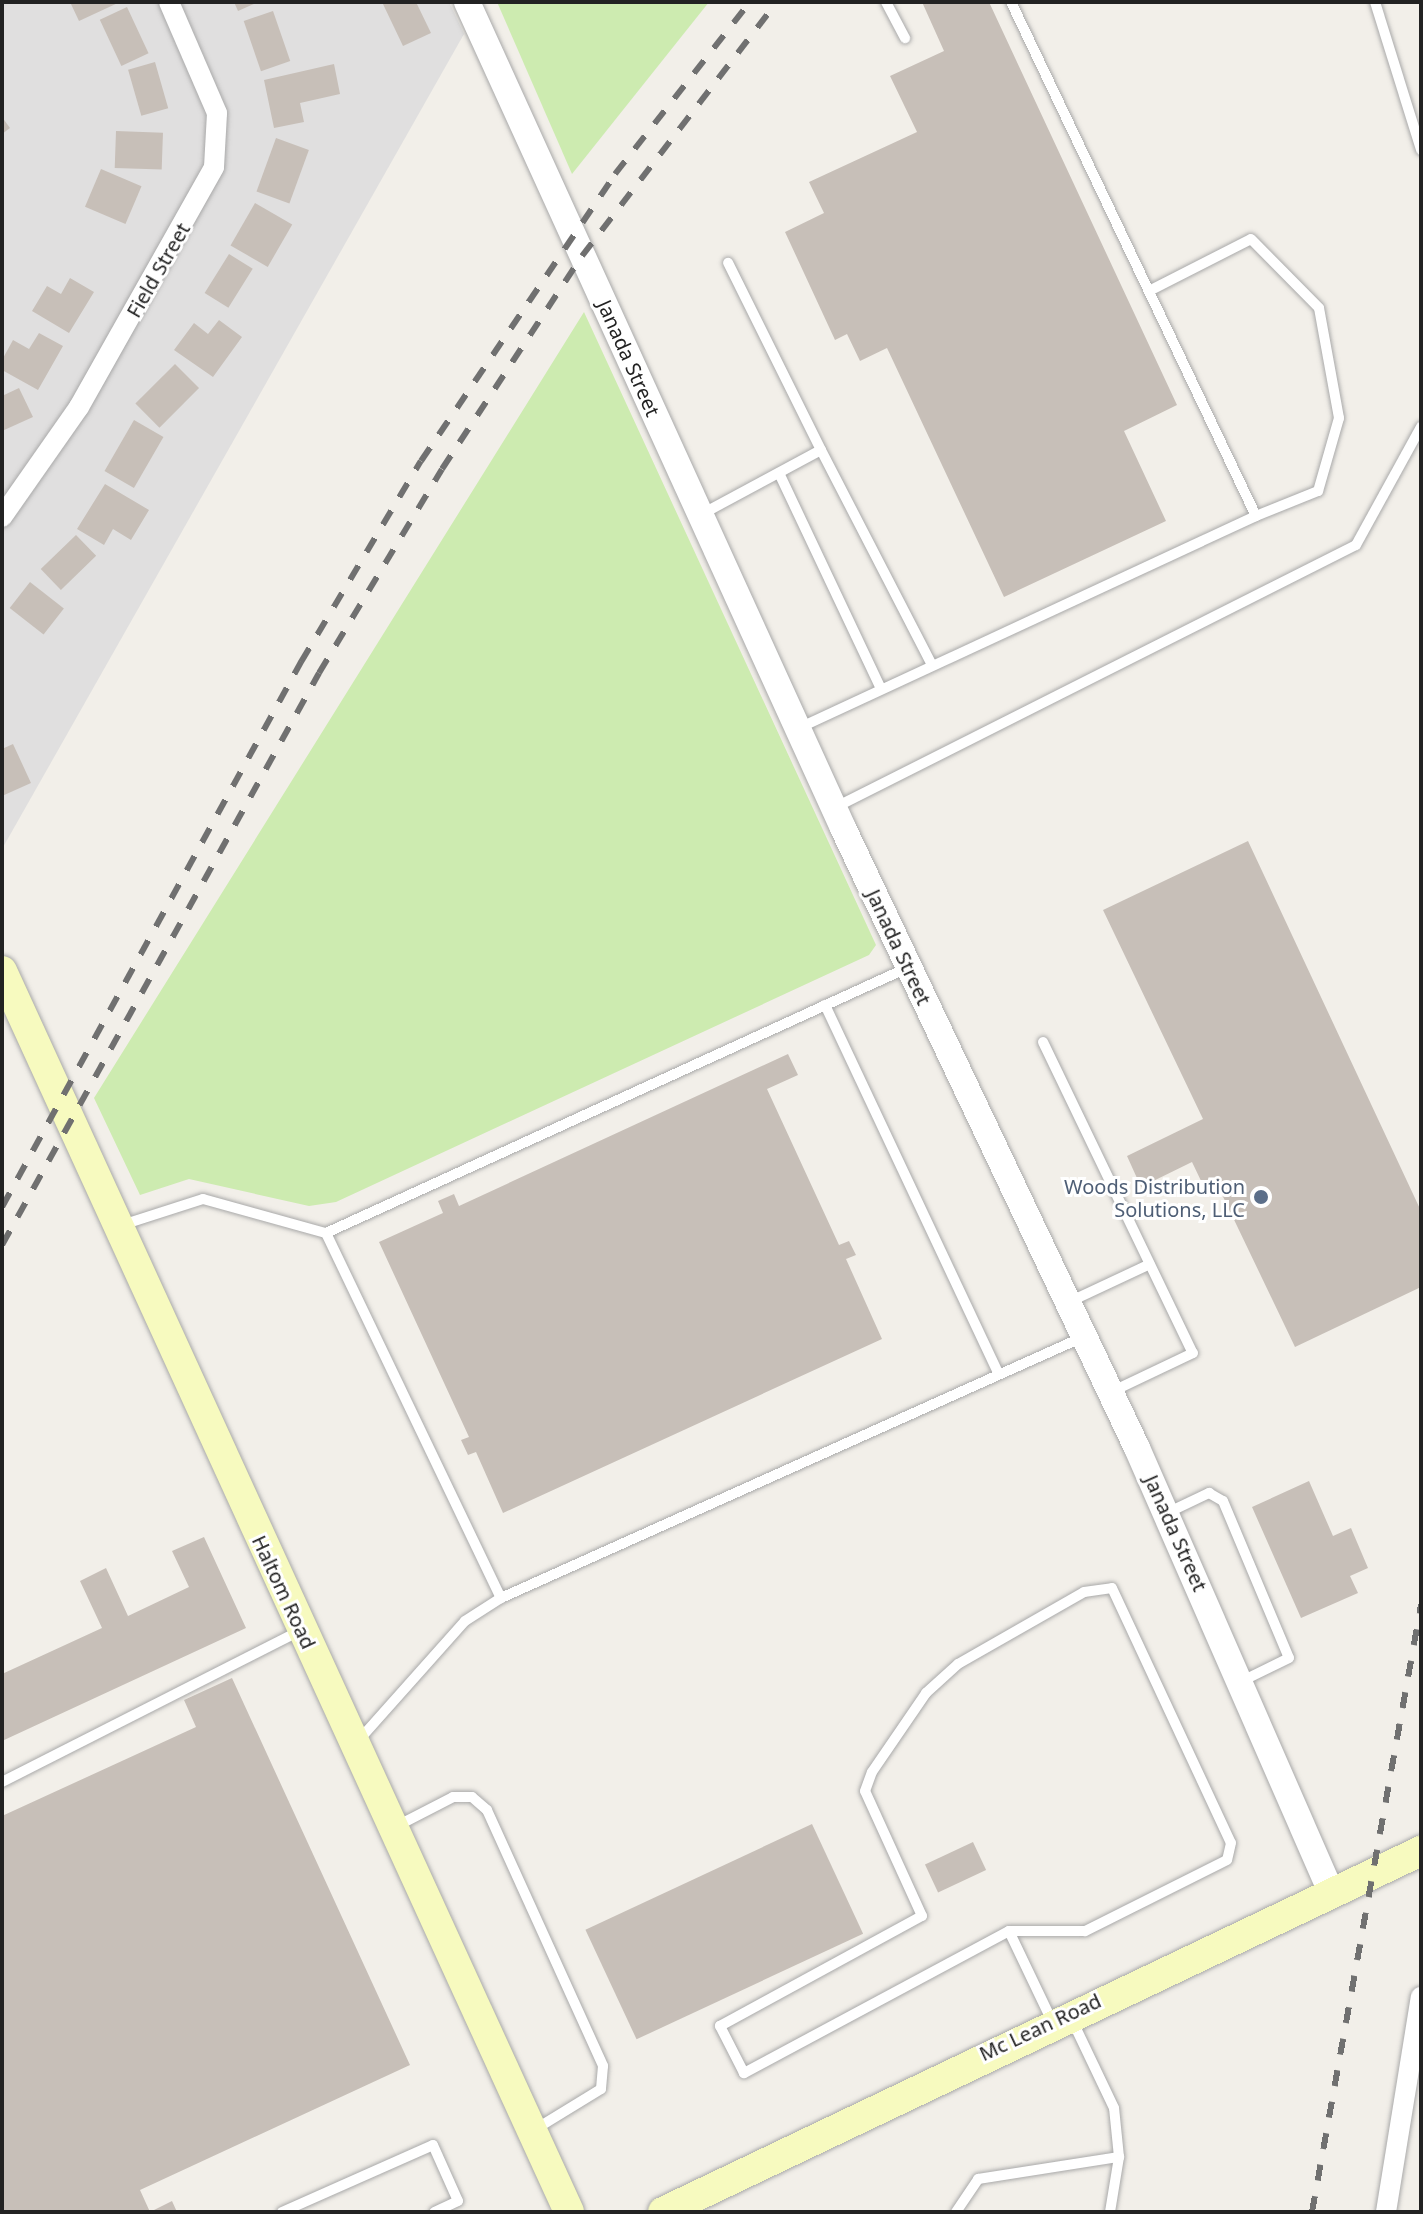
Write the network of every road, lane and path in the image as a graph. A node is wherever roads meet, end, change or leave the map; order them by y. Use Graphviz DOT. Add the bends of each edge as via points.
graph roads {
  1 [pos="169,2"];
  2 [pos="467,2"];
  3 [pos="886,2"];
  4 [pos="1011,2"];
  5 [pos="1375,2"];
  6 [pos="905,38"];
  7 [pos="1421,150"];
  8 [pos="728,263"];
  9 [pos="1149,291"];
  10 [pos="1421,427"];
  11 [pos="821,450"];
  12 [pos="779,473"];
  13 [pos="700,515"];
  14 [pos="1256,516"];
  15 [pos="2,517"];
  16 [pos="932,665"];
  17 [pos="881,689"];
  18 [pos="798,729"];
  19 [pos="834,808"];
  20 [pos="909,967"];
  21 [pos="2,971"];
  22 [pos="825,1005"];
  23 [pos="1043,1042"];
  24 [pos="118,1226"];
  25 [pos="326,1233"];
  26 [pos="1150,1264"];
  27 [pos="1069,1302"];
  28 [pos="1085,1336"];
  29 [pos="999,1374"];
  30 [pos="1111,1392"];
  31 [pos="1167,1513"];
  32 [pos="501,1598"];
  33 [pos="301,1630"];
  34 [pos="1240,1682"];
  35 [pos="355,1745"];
  36 [pos="2,1782"];
  37 [pos="393,1828"];
  38 [pos="1421,1851"];
  39 [pos="1331,1892"];
  40 [pos="1009,1931"];
  41 [pos="1421,1997"];
  42 [pos="1061,2017"];
  43 [pos="532,2131"];
  44 [pos="1119,2157"];
  45 [pos="282,2212"];
  46 [pos="434,2212"];
  47 [pos="569,2212"];
  48 [pos="663,2212"];
  49 [pos="956,2212"];
  50 [pos="1110,2212"];
  51 [pos="1386,2212"];
  1 -- 15 [label="street, Field Street" via="217,113 214,167 79,407"];
  2 -- 13 [label="street, Janada Street"];
  3 -- 6 [label="lane"];
  4 -- 9 [label="lane"];
  5 -- 7 [label="lane"];
  8 -- 11 [label="lane"];
  9 -- 14 [label="lane"];
  9 -- 14 [label="lane" via="1251,239 1319,308 1339,418 1318,491"];
  10 -- 19 [label="lane" via="1356,545"];
  11 -- 12 [label="lane"];
  11 -- 16 [label="lane"];
  12 -- 13 [label="lane"];
  12 -- 17 [label="lane"];
  13 -- 18 [label="street, Janada Street"];
  14 -- 16 [label="lane"];
  16 -- 17 [label="lane"];
  17 -- 18 [label="lane"];
  18 -- 19 [label="street, Janada Street"];
  19 -- 20 [label="street, Janada Street"];
  20 -- 22 [label="lane"];
  20 -- 27 [label="street, Janada Street"];
  21 -- 24 [label="main road, Haltom Road"];
  22 -- 25 [label="lane"];
  22 -- 29 [label="lane"];
  23 -- 26 [label="lane"];
  24 -- 25 [label="lane" via="203,1199"];
  24 -- 33 [label="main road, Haltom Road"];
  25 -- 32 [label="lane"];
  26 -- 27 [label="lane"];
  26 -- 30 [label="lane" via="1193,1353"];
  27 -- 28 [label="street, Janada Street"];
  28 -- 29 [label="lane"];
  28 -- 30 [label="street, Janada Street"];
  29 -- 32 [label="lane"];
  30 -- 31 [label="street, Janada Street"];
  31 -- 34 [label="street, Janada Street"];
  31 -- 34 [label="lane" via="1209,1493 1223,1501 1289,1658"];
  32 -- 35 [label="lane" via="465,1621"];
  33 -- 35 [label="main road, Haltom Road"];
  33 -- 36 [label="lane"];
  34 -- 39 [label="street, Janada Street"];
  35 -- 37 [label="main road, Haltom Road"];
  37 -- 43 [label="main road, Haltom Road"];
  37 -- 43 [label="lane" via="453,1797 472,1797 487,1810 603,2066 601,2089"];
  38 -- 39 [label="main road, Mc Lean Road"];
  39 -- 42 [label="main road, Mc Lean Road"];
  40 -- 40 [label="lane" via="1085,1931 1227,1860 1231,1843 1112,1588 1084,1592 958,1664 926,1693 872,1772 865,1791 922,1916 720,2026 744,2073"];
  40 -- 42 [label="lane"];
  41 -- 51 [label="street"];
  42 -- 44 [label="lane" via="1114,2108"];
  42 -- 48 [label="main road, Mc Lean Road"];
  43 -- 47 [label="main road, Haltom Road"];
  44 -- 49 [label="lane" via="978,2179"];
  44 -- 50 [label="lane"];
  45 -- 46 [label="lane" via="433,2145 458,2201"];
}
